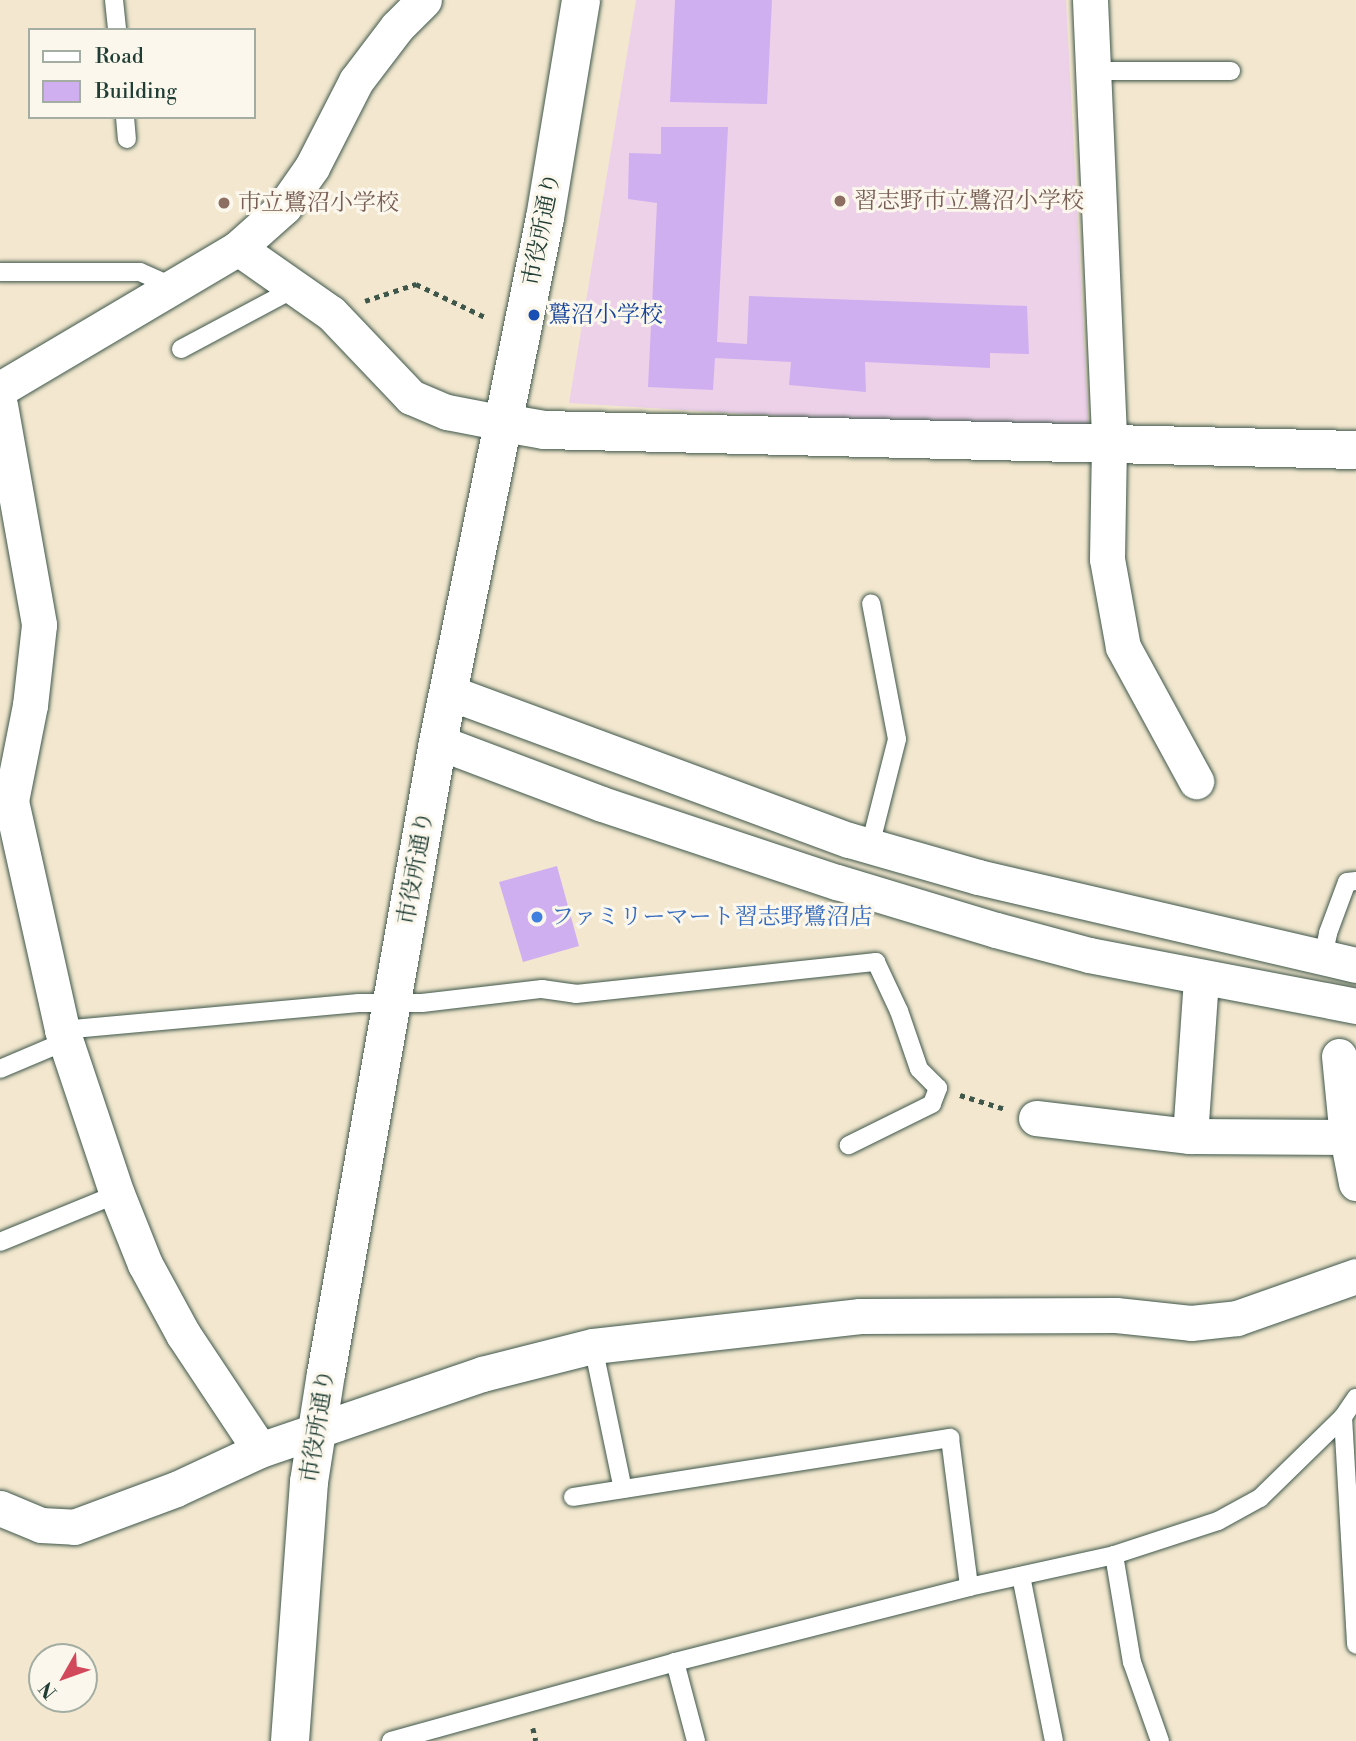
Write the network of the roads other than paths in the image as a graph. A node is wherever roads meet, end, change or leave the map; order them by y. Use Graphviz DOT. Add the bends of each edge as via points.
graph roads {
  1 [pos="114,0"];
  2 [pos="424,0"];
  3 [pos="581,0"];
  4 [pos="1090,0"];
  5 [pos="117,28"];
  6 [pos="1094,71"];
  7 [pos="1231,71"];
  8 [pos="125,119"];
  9 [pos="127,139"];
  10 [pos="238,248"];
  11 [pos="0,272"];
  12 [pos="174,287"];
  13 [pos="297,287"];
  14 [pos="181,349"];
  15 [pos="0,388"];
  16 [pos="0,405"];
  17 [pos="504,422"];
  18 [pos="1109,443"];
  19 [pos="1356,450"];
  20 [pos="871,603"];
  21 [pos="448,692"];
  22 [pos="438,742"];
  23 [pos="1196,781"];
  24 [pos="6,804"];
  25 [pos="870,846"];
  26 [pos="1356,881"];
  27 [pos="1340,961"];
  28 [pos="1201,978"];
  29 [pos="392,1002"];
  30 [pos="1356,1006"];
  31 [pos="64,1036"];
  32 [pos="1339,1056"];
  33 [pos="0,1069"];
  34 [pos="1036,1118"];
  35 [pos="1189,1136"];
  36 [pos="1347,1137"];
  37 [pos="849,1145"];
  38 [pos="1356,1183"];
  39 [pos="117,1194"];
  40 [pos="0,1242"];
  41 [pos="1356,1276"];
  42 [pos="593,1346"];
  43 [pos="1356,1398"];
  44 [pos="1343,1417"];
  45 [pos="316,1432"];
  46 [pos="260,1450"];
  47 [pos="624,1489"];
  48 [pos="573,1497"];
  49 [pos="0,1508"];
  50 [pos="1114,1555"];
  51 [pos="1021,1576"];
  52 [pos="969,1587"];
  53 [pos="1356,1645"];
  54 [pos="675,1662"];
  55 [pos="290,1741"];
  56 [pos="391,1741"];
  57 [pos="696,1741"];
  58 [pos="1054,1741"];
  59 [pos="1160,1741"];
  1 -- 5 [label="lane"];
  2 -- 10 [label="street" via="356,81 312,167 284,207"];
  3 -- 17 [label="street, 市役所通り" via="545,218"];
  4 -- 6 [label="street"];
  6 -- 7 [label="lane"];
  6 -- 18 [label="street"];
  8 -- 9 [label="lane"];
  10 -- 12 [label="street"];
  10 -- 13 [label="street"];
  11 -- 12 [label="lane" via="140,272"];
  12 -- 15 [label="street"];
  13 -- 14 [label="lane"];
  13 -- 17 [label="street" via="331,313 411,397 447,412"];
  16 -- 24 [label="street" via="39,625 30,705"];
  17 -- 18 [label="street" via="544,430"];
  17 -- 21 [label="street, 市役所通り"];
  18 -- 19 [label="street"];
  18 -- 23 [label="street" via="1107,559 1123,647"];
  20 -- 25 [label="lane" via="897,739"];
  21 -- 22 [label="street, 市役所通り"];
  21 -- 25 [label="street"];
  22 -- 28 [label="street" via="602,804 850,886 1088,955"];
  22 -- 29 [label="street, 市役所通り"];
  24 -- 31 [label="street"];
  25 -- 27 [label="street" via="978,877"];
  26 -- 27 [label="lane" via="1347,882 1328,933"];
  28 -- 30 [label="street"];
  28 -- 35 [label="street"];
  29 -- 31 [label="lane"];
  29 -- 37 [label="lane" via="422,1003 542,989 576,994 876,962 919,1069 938,1088 932,1104"];
  29 -- 45 [label="street, 市役所通り"];
  31 -- 33 [label="lane"];
  31 -- 39 [label="street"];
  32 -- 36 [label="street"];
  34 -- 35 [label="street"];
  35 -- 36 [label="street"];
  36 -- 38 [label="street"];
  39 -- 40 [label="lane"];
  39 -- 46 [label="street" via="145,1264 183,1334"];
  41 -- 42 [label="street" via="1237,1318 1191,1323 1116,1315 860,1315"];
  42 -- 45 [label="street" via="482,1374"];
  42 -- 47 [label="lane"];
  43 -- 44 [label="lane"];
  44 -- 50 [label="lane" via="1260,1498 1218,1521"];
  44 -- 53 [label="lane"];
  45 -- 46 [label="street"];
  45 -- 55 [label="street, 市役所通り"];
  46 -- 49 [label="street" via="176,1489 74,1527 41,1525"];
  47 -- 48 [label="lane"];
  47 -- 52 [label="lane" via="950,1438"];
  50 -- 51 [label="lane"];
  50 -- 59 [label="lane" via="1132,1662"];
  51 -- 52 [label="lane"];
  51 -- 58 [label="lane"];
  52 -- 54 [label="lane"];
  54 -- 56 [label="lane"];
  54 -- 57 [label="lane"];
}
